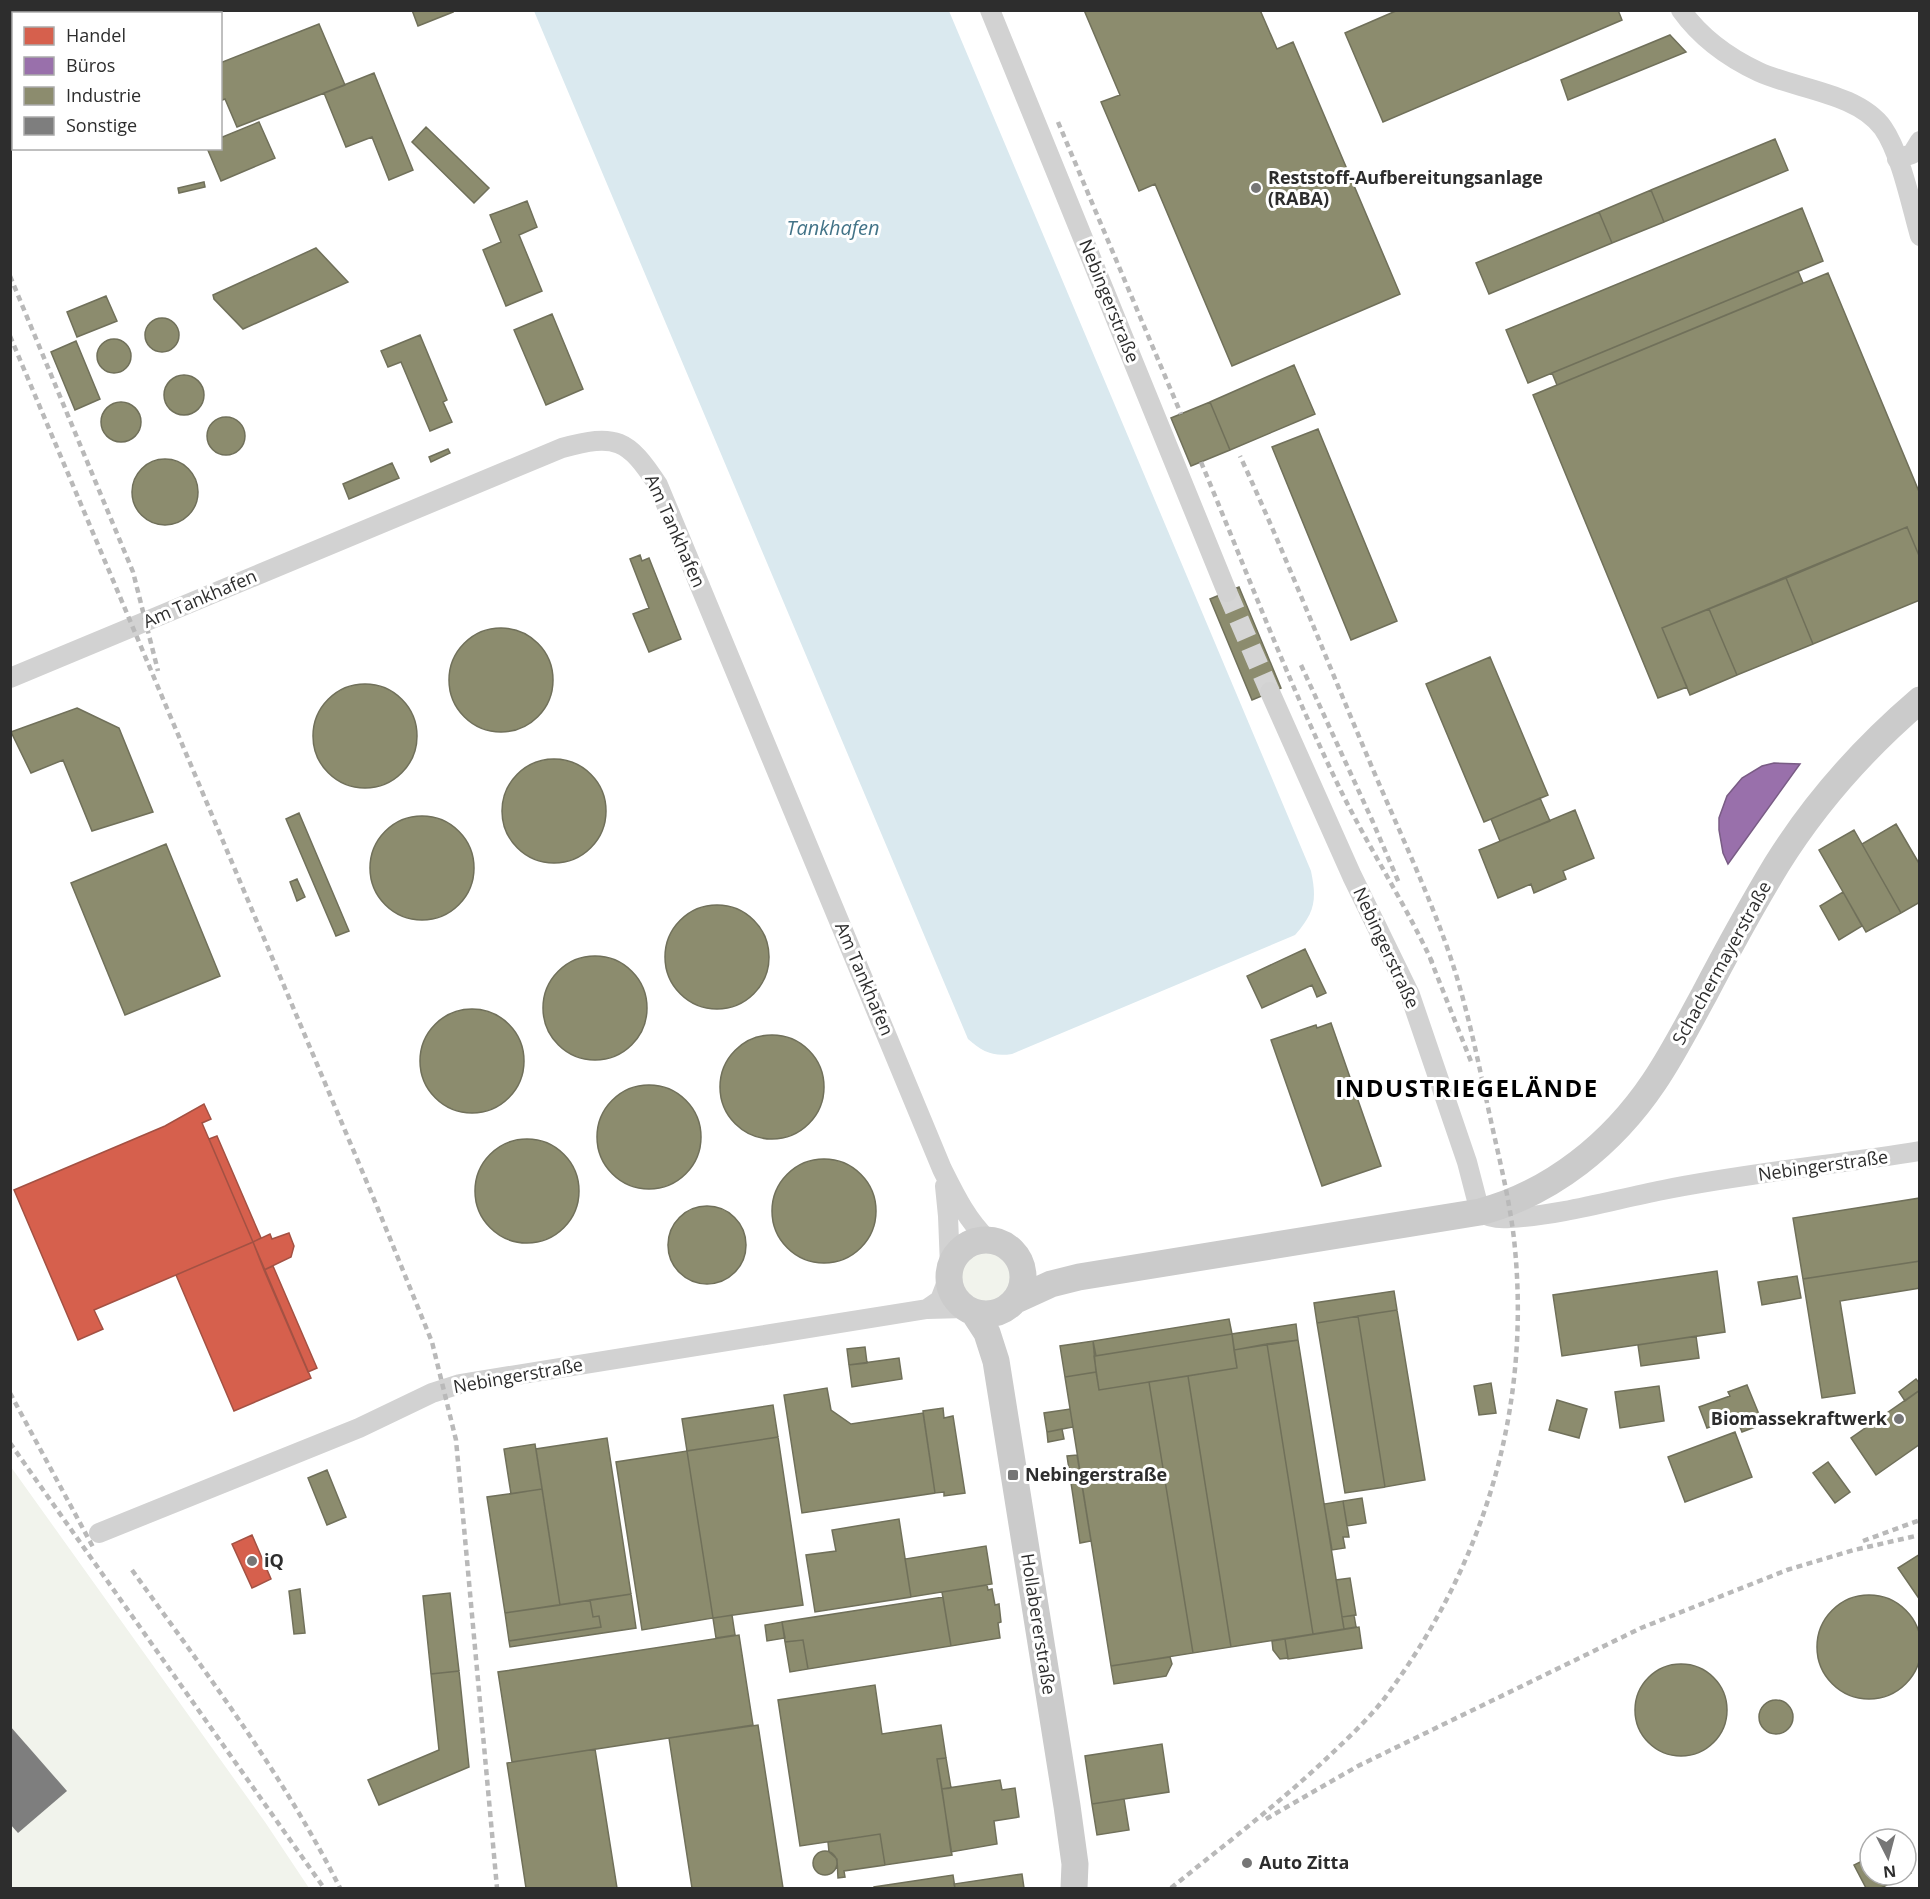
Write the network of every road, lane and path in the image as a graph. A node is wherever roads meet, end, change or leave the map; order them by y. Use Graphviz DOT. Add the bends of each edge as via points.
graph roads {
  1 [pos="990,10"];
  2 [pos="1681,10"];
  3 [pos="1920,141"];
  4 [pos="1897,159"];
  5 [pos="1920,236"];
  6 [pos="1227,592"];
  7 [pos="10,678"];
  8 [pos="1270,692"];
  9 [pos="1920,700"];
  10 [pos="1920,1151"];
  11 [pos="942,1169"];
  12 [pos="1508,1204"];
  13 [pos="1480,1212"];
  14 [pos="988,1240"];
  15 [pos="1018,1260"];
  16 [pos="949,1273"];
  17 [pos="1079,1276"];
  18 [pos="1010,1305"];
  19 [pos="927,1309"];
  20 [pos="970,1311"];
  21 [pos="996,1361"];
  22 [pos="99,1533"];
  23 [pos="1074,1888"];
  1 -- 6 [label="street, Nebingerstraße"];
  2 -- 4 [label="street" via="1706,39 1731,57 1761,73 1835,96 1864,112 1883,128"];
  3 -- 4 [label="street" via="1912,153"];
  4 -- 5 [label="street"];
  7 -- 11 [label="street, Am Tankhafen" via="562,448 593,440 622,443 643,461 658,485"];
  8 -- 13 [label="street, Nebingerstraße" via="1410,995"];
  9 -- 12 [label="street, Schachermayerstraße" via="1852,766 1799,830 1745,918 1664,1066 1632,1112 1582,1161"];
  10 -- 13 [label="street, Nebingerstraße" via="1663,1190 1546,1215 1502,1218"];
  11 -- 14 [label="street, Am Tankhafen" via="964,1211"];
  11 -- 16 [label="street, Am Tankhafen"];
  12 -- 13 [label="street, Nebingerstraße"];
  13 -- 17 [label="street, Nebingerstraße"];
  14 -- 15 [label="street" via="1003,1245"];
  14 -- 16 [label="street" via="968,1245 957,1254"];
  15 -- 17 [label="street, Nebingerstraße"];
  15 -- 18 [label="street" via="1022,1288"];
  16 -- 19 [label="street" via="940,1300"];
  16 -- 20 [label="street" via="953,1296"];
  17 -- 18 [label="street, Nebingerstraße" via="1042,1287"];
  18 -- 20 [label="street, Nebingerstraße" via="987,1315"];
  18 -- 21 [label="street, Hollabererstraße" via="997,1328"];
  19 -- 20 [label="street, Nebingerstraße"];
  19 -- 22 [label="street, Nebingerstraße" via="460,1384"];
  20 -- 21 [label="street, Hollabererstraße" via="987,1333"];
  21 -- 23 [label="street, Hollabererstraße" via="1073,1846"];
}
